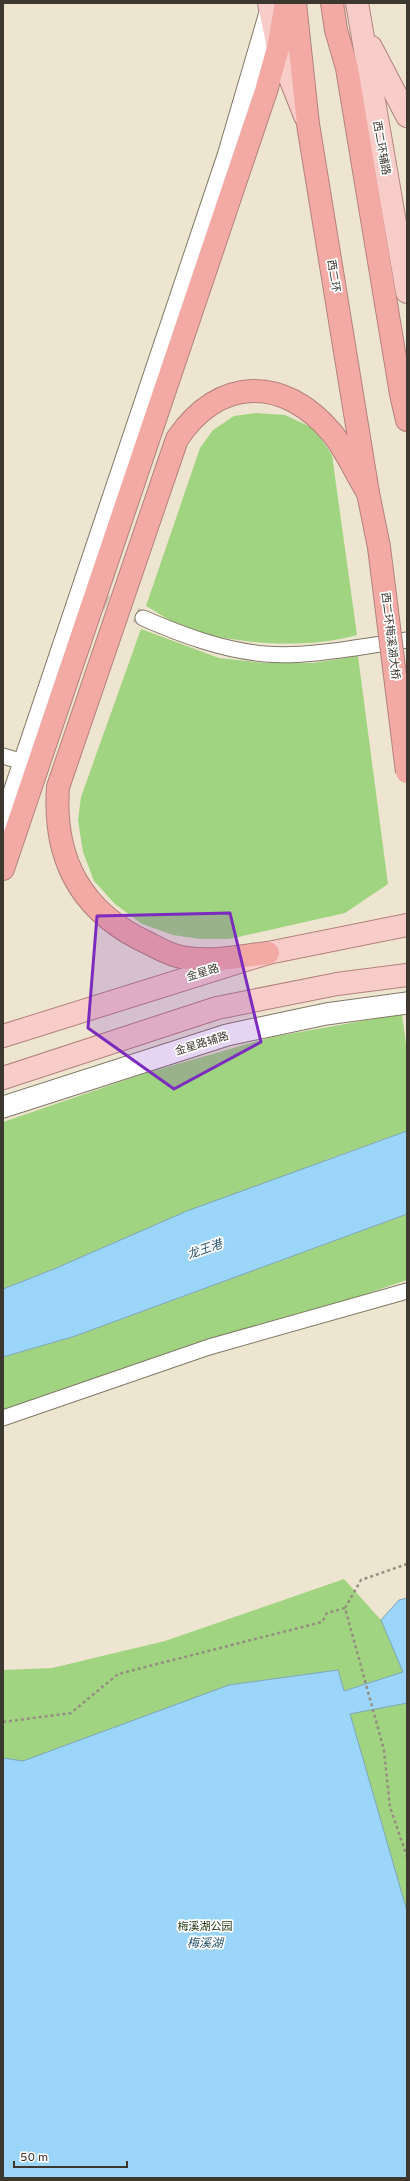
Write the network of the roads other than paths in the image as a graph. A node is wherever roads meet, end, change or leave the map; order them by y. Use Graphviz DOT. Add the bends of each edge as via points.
graph roads {
  1 [pos="295,3"];
  2 [pos="332,3"];
  3 [pos="357,3"];
  4 [pos="274,5"];
  5 [pos="360,24"];
  6 [pos="278,48"];
  7 [pos="407,99"];
  8 [pos="407,116"];
  9 [pos="308,124"];
  10 [pos="407,292"];
  11 [pos="407,420"];
  12 [pos="368,493"];
  13 [pos="379,547"];
  14 [pos="143,618"];
  15 [pos="407,640"];
  16 [pos="3,756"];
  17 [pos="23,762"];
  18 [pos="407,772"];
  19 [pos="3,825"];
  20 [pos="3,868"];
  21 [pos="407,925"];
  22 [pos="268,953"];
  23 [pos="407,975"];
  24 [pos="407,1003"];
  25 [pos="3,1036"];
  26 [pos="3,1078"];
  27 [pos="3,1107"];
  28 [pos="407,1291"];
  29 [pos="3,1418"];
  1 -- 9 [label="highway, 西二环"];
  2 -- 11 [label="highway" via="336,30 347,68"];
  3 -- 5 [label="main road, 西二环辅路"];
  4 -- 6 [label="highway"];
  4 -- 17 [label="street" via="87,596"];
  5 -- 7 [label="street"];
  5 -- 8 [label="main road"];
  5 -- 10 [label="main road, 西二环辅路"];
  6 -- 9 [label="main road"];
  6 -- 20 [label="highway" via="261,106"];
  9 -- 12 [label="highway, 西二环"];
  12 -- 13 [label="highway, 西二环"];
  12 -- 22 [label="highway" via="332,434 314,414 281,395 246,391 228,396 189,421 177,439 58,787 59,835 67,863 77,884 104,916 128,934 179,957 206,960"];
  13 -- 18 [label="highway, 西二环梅溪湖大桥, bridge"];
  14 -- 15 [label="street" via="187,637 232,650 266,654 298,654"];
  16 -- 17 [label="street"];
  17 -- 19 [label="street"];
  21 -- 22 [label="main road, 金星路"];
  22 -- 25 [label="main road, 金星路"];
  23 -- 26 [label="main road" via="337,984 218,1008"];
  24 -- 27 [label="street, 金星路辅路" via="326,1014 227,1035"];
  28 -- 29 [label="street" via="209,1347"];
}
